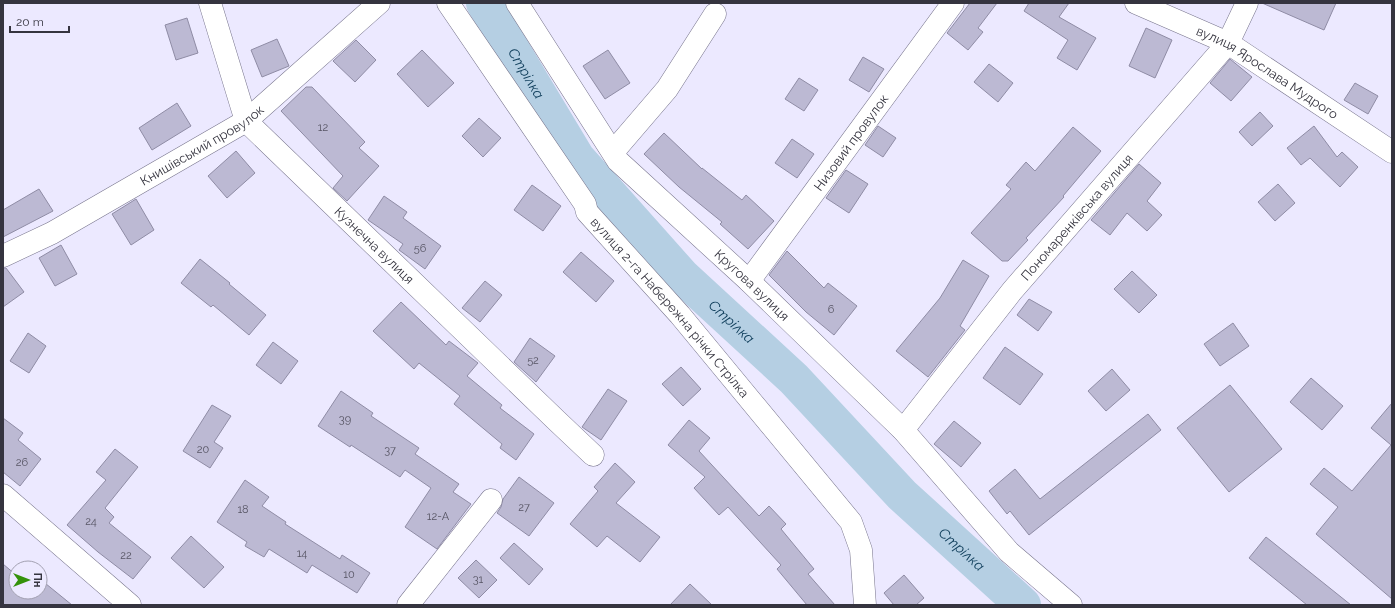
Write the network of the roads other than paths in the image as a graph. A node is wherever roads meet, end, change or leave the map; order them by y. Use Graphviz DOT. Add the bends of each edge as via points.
graph roads {
  1 [pos="210,3"];
  2 [pos="379,3"];
  3 [pos="448,3"];
  4 [pos="517,3"];
  5 [pos="953,3"];
  6 [pos="1136,3"];
  7 [pos="1247,3"];
  8 [pos="715,14"];
  9 [pos="1228,43"];
  10 [pos="246,121"];
  11 [pos="613,152"];
  12 [pos="1392,152"];
  13 [pos="3,256"];
  14 [pos="749,281"];
  15 [pos="903,430"];
  16 [pos="593,455"];
  17 [pos="3,495"];
  18 [pos="491,500"];
  19 [pos="130,605"];
  20 [pos="408,605"];
  21 [pos="865,605"];
  22 [pos="1071,605"];
  1 -- 10 [label="street, Кузнечна вулиця"];
  2 -- 10 [label="street, Книшівський провулок"];
  3 -- 21 [label="street, вулиця 2-га Набережна річки Стрілка" via="585,204 587,212 680,315 851,522 861,550"];
  4 -- 11 [label="street, Кругова вулиця"];
  5 -- 14 [label="street, Низовий провулок"];
  6 -- 9 [label="street, вулиця Ярослава Мудрого"];
  7 -- 9 [label="street, Пономаренківська вулиця"];
  8 -- 11 [label="street" via="667,89"];
  9 -- 12 [label="street, вулиця Ярослава Мудрого"];
  9 -- 15 [label="street, Пономаренківська вулиця" via="1012,291"];
  10 -- 13 [label="street, Книшівський провулок" via="52,233"];
  10 -- 16 [label="street, Кузнечна вулиця"];
  11 -- 14 [label="street, Кругова вулиця" via="618,161"];
  14 -- 15 [label="street, Кругова вулиця"];
  15 -- 22 [label="street, Кругова вулиця" via="1009,552"];
  17 -- 19 [label="street"];
  18 -- 20 [label="street"];
}
